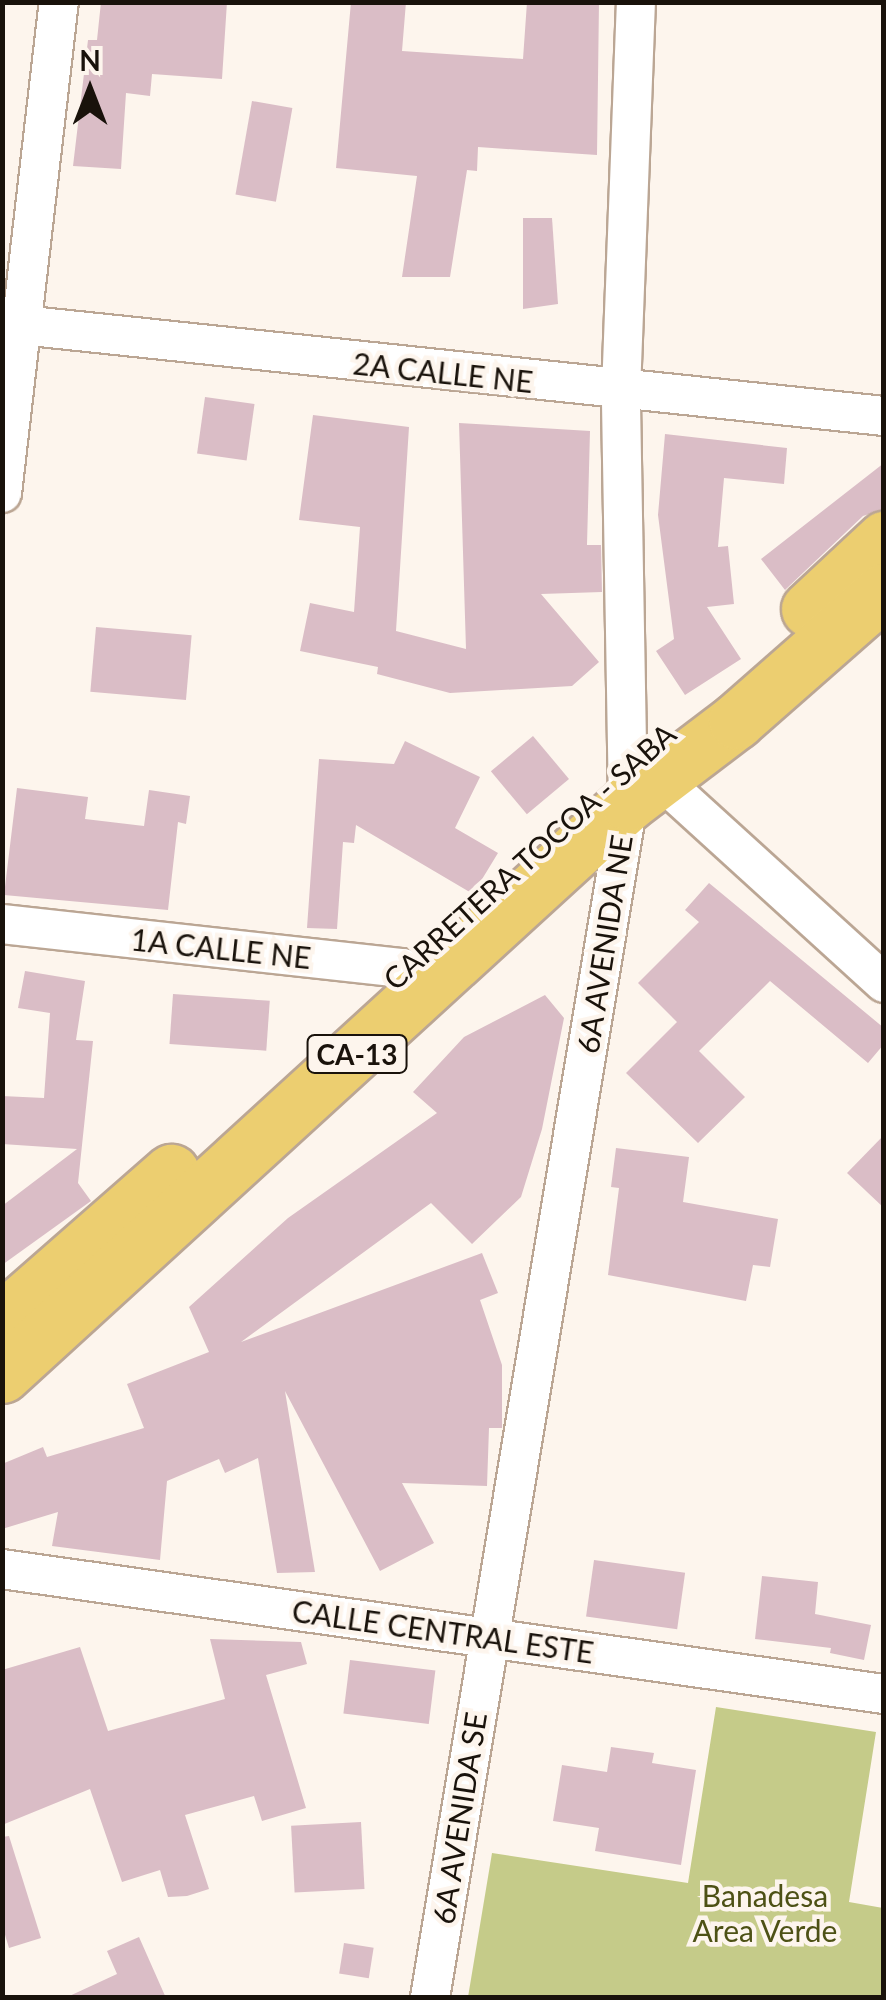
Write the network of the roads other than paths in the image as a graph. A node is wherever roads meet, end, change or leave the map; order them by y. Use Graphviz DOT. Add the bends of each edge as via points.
graph roads {
  1 [pos="59,2"];
  2 [pos="636,2"];
  3 [pos="12,324"];
  4 [pos="621,392"];
  5 [pos="884,416"];
  6 [pos="2,492"];
  7 [pos="884,540"];
  8 [pos="884,591"];
  9 [pos="704,723"];
  10 [pos="637,782"];
  11 [pos="2,924"];
  12 [pos="420,974"];
  13 [pos="884,984"];
  14 [pos="2,1320"];
  15 [pos="2,1374"];
  16 [pos="2,1569"];
  17 [pos="489,1638"];
  18 [pos="884,1694"];
  19 [pos="430,1998"];
  1 -- 3 [label="street"];
  2 -- 4 [label="street, 6A AVENIDA NE"];
  3 -- 4 [label="street, 2A CALLE NE"];
  3 -- 6 [label="street"];
  4 -- 5 [label="street, 2A CALLE NE"];
  4 -- 10 [label="street, 6A AVENIDA NE"];
  7 -- 9 [label="main road, CA-13" via="724,690"];
  8 -- 9 [label="main road, CA-13"];
  9 -- 10 [label="main road, CARRETERA TOCOA - SABA / CA-13"];
  10 -- 12 [label="main road, CARRETERA TOCOA - SABA / CA-13"];
  10 -- 13 [label="street"];
  10 -- 17 [label="street, 6A AVENIDA NE"];
  11 -- 12 [label="street, 1A CALLE NE"];
  12 -- 14 [label="main road, CARRETERA TOCOA - SABA / CA-13"];
  12 -- 15 [label="main road, CARRETERA TOCOA - SABA / CA-13"];
  16 -- 17 [label="street, CALLE CENTRAL ESTE"];
  17 -- 18 [label="street, CALLE CENTRAL ESTE"];
  17 -- 19 [label="street, 6A AVENIDA SE"];
}
